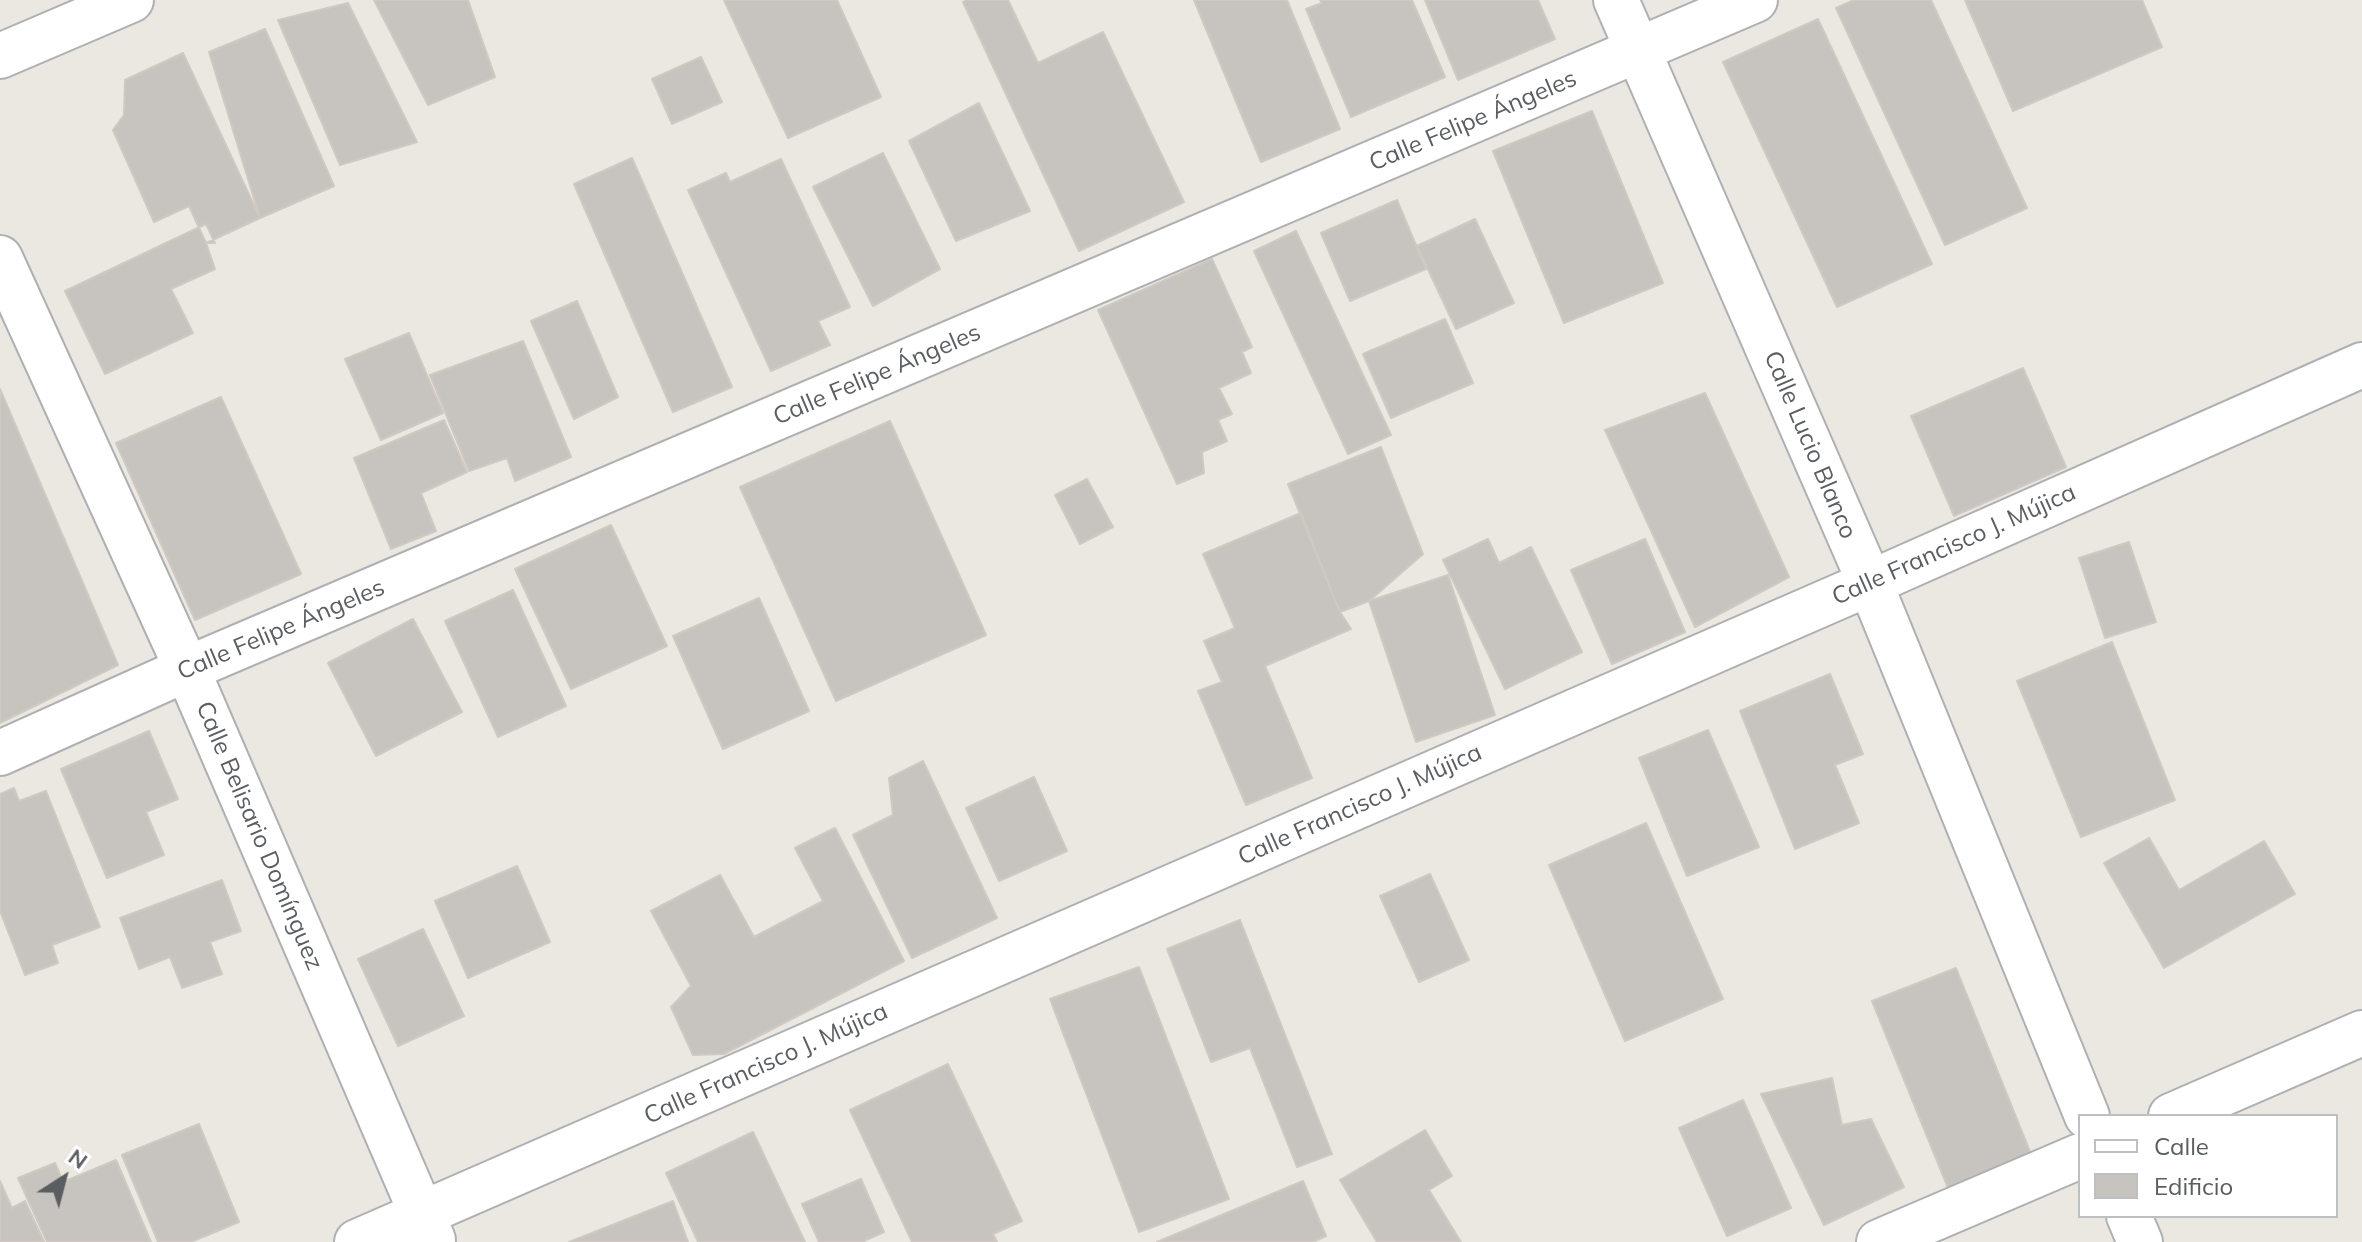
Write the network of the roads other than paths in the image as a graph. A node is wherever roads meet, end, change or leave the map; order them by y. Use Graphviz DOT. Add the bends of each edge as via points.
graph roads {
  1 [pos="131,0"];
  2 [pos="1616,0"];
  3 [pos="1755,0"];
  4 [pos="1640,51"];
  5 [pos="0,56"];
  6 [pos="0,258"];
  7 [pos="2362,365"];
  8 [pos="1870,583"];
  9 [pos="187,669"];
  10 [pos="0,753"];
  11 [pos="2362,1033"];
  12 [pos="2086,1114"];
  13 [pos="2176,1114"];
  14 [pos="2078,1157"];
  15 [pos="2130,1218"];
  16 [pos="428,1228"];
  17 [pos="357,1242"];
  18 [pos="1879,1242"];
  19 [pos="2140,1242"];
  1 -- 5 [label="street"];
  2 -- 4 [label="street, Calle Lucio Blanco"];
  3 -- 4 [label="street, Calle Felipe Ángeles"];
  4 -- 8 [label="street, Calle Lucio Blanco"];
  4 -- 9 [label="street, Calle Felipe Ángeles"];
  6 -- 9 [label="street, Calle Belisario Domínguez"];
  7 -- 8 [label="street, Calle Francisco J. Mújica"];
  8 -- 12 [label="street, Calle Lucio Blanco"];
  8 -- 16 [label="street, Calle Francisco J. Mújica"];
  9 -- 10 [label="street, Calle Felipe Ángeles"];
  9 -- 16 [label="street, Calle Belisario Domínguez"];
  11 -- 13 [label="street"];
  14 -- 18 [label="street"];
  15 -- 19 [label="street"];
  16 -- 17 [label="street, Calle Francisco J. Mújica"];
}
